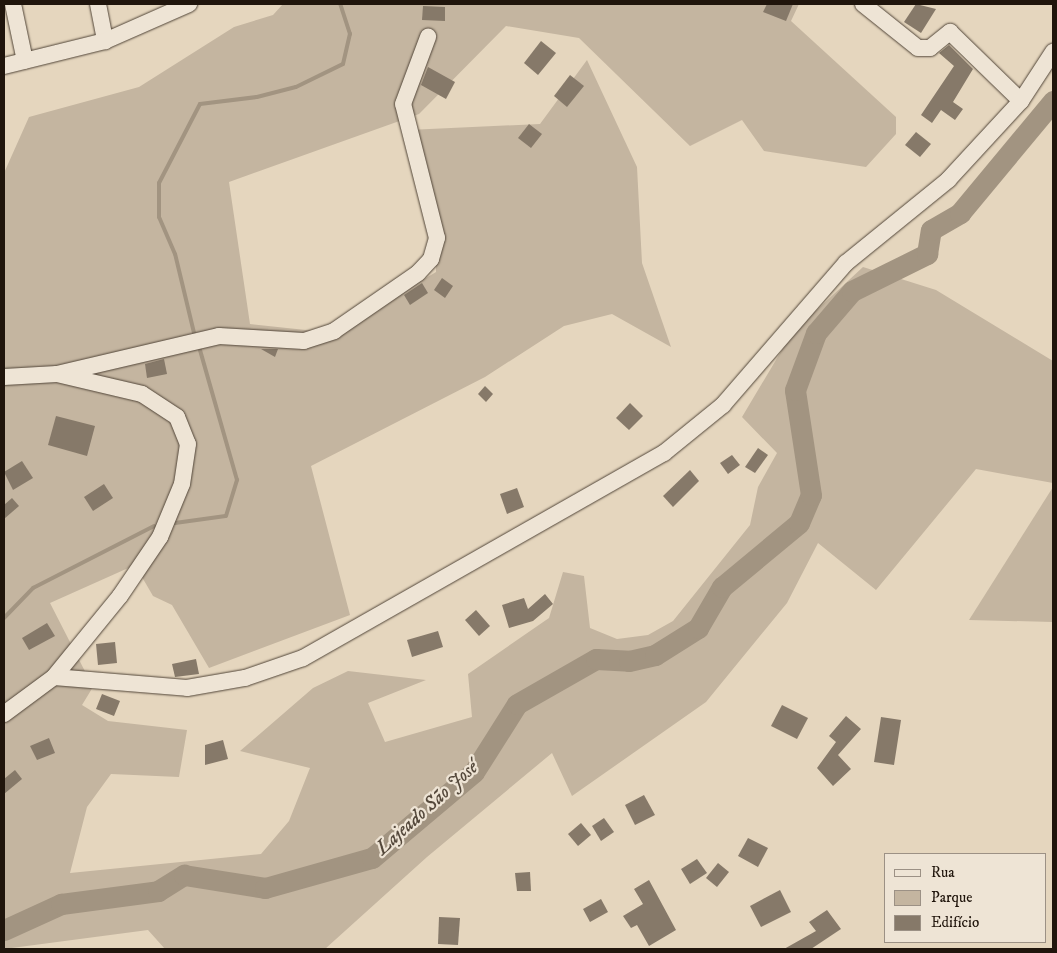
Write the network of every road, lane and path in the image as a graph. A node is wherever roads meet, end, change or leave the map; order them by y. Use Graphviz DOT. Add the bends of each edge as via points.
graph roads {
  1 [pos="13,4"];
  2 [pos="98,4"];
  3 [pos="189,4"];
  4 [pos="863,4"];
  5 [pos="428,37"];
  6 [pos="105,41"];
  7 [pos="1053,52"];
  8 [pos="25,61"];
  9 [pos="4,66"];
  10 [pos="1021,101"];
  11 [pos="57,374"];
  12 [pos="4,377"];
  13 [pos="54,677"];
  14 [pos="4,714"];
  1 -- 8 [label="street"];
  2 -- 6 [label="street"];
  3 -- 6 [label="street"];
  4 -- 10 [label="street" via="918,48 930,48 950,32"];
  5 -- 11 [label="street" via="403,104 437,238 431,259 418,273 334,331 304,342 219,336"];
  6 -- 8 [label="street"];
  7 -- 10 [label="street"];
  8 -- 9 [label="street"];
  10 -- 13 [label="street" via="948,180 846,263 723,405 664,453 303,658 245,678 186,688"];
  11 -- 12 [label="street"];
  11 -- 13 [label="street" via="142,394 177,417 188,444 182,484 160,537 120,596"];
  13 -- 14 [label="street"];
}
